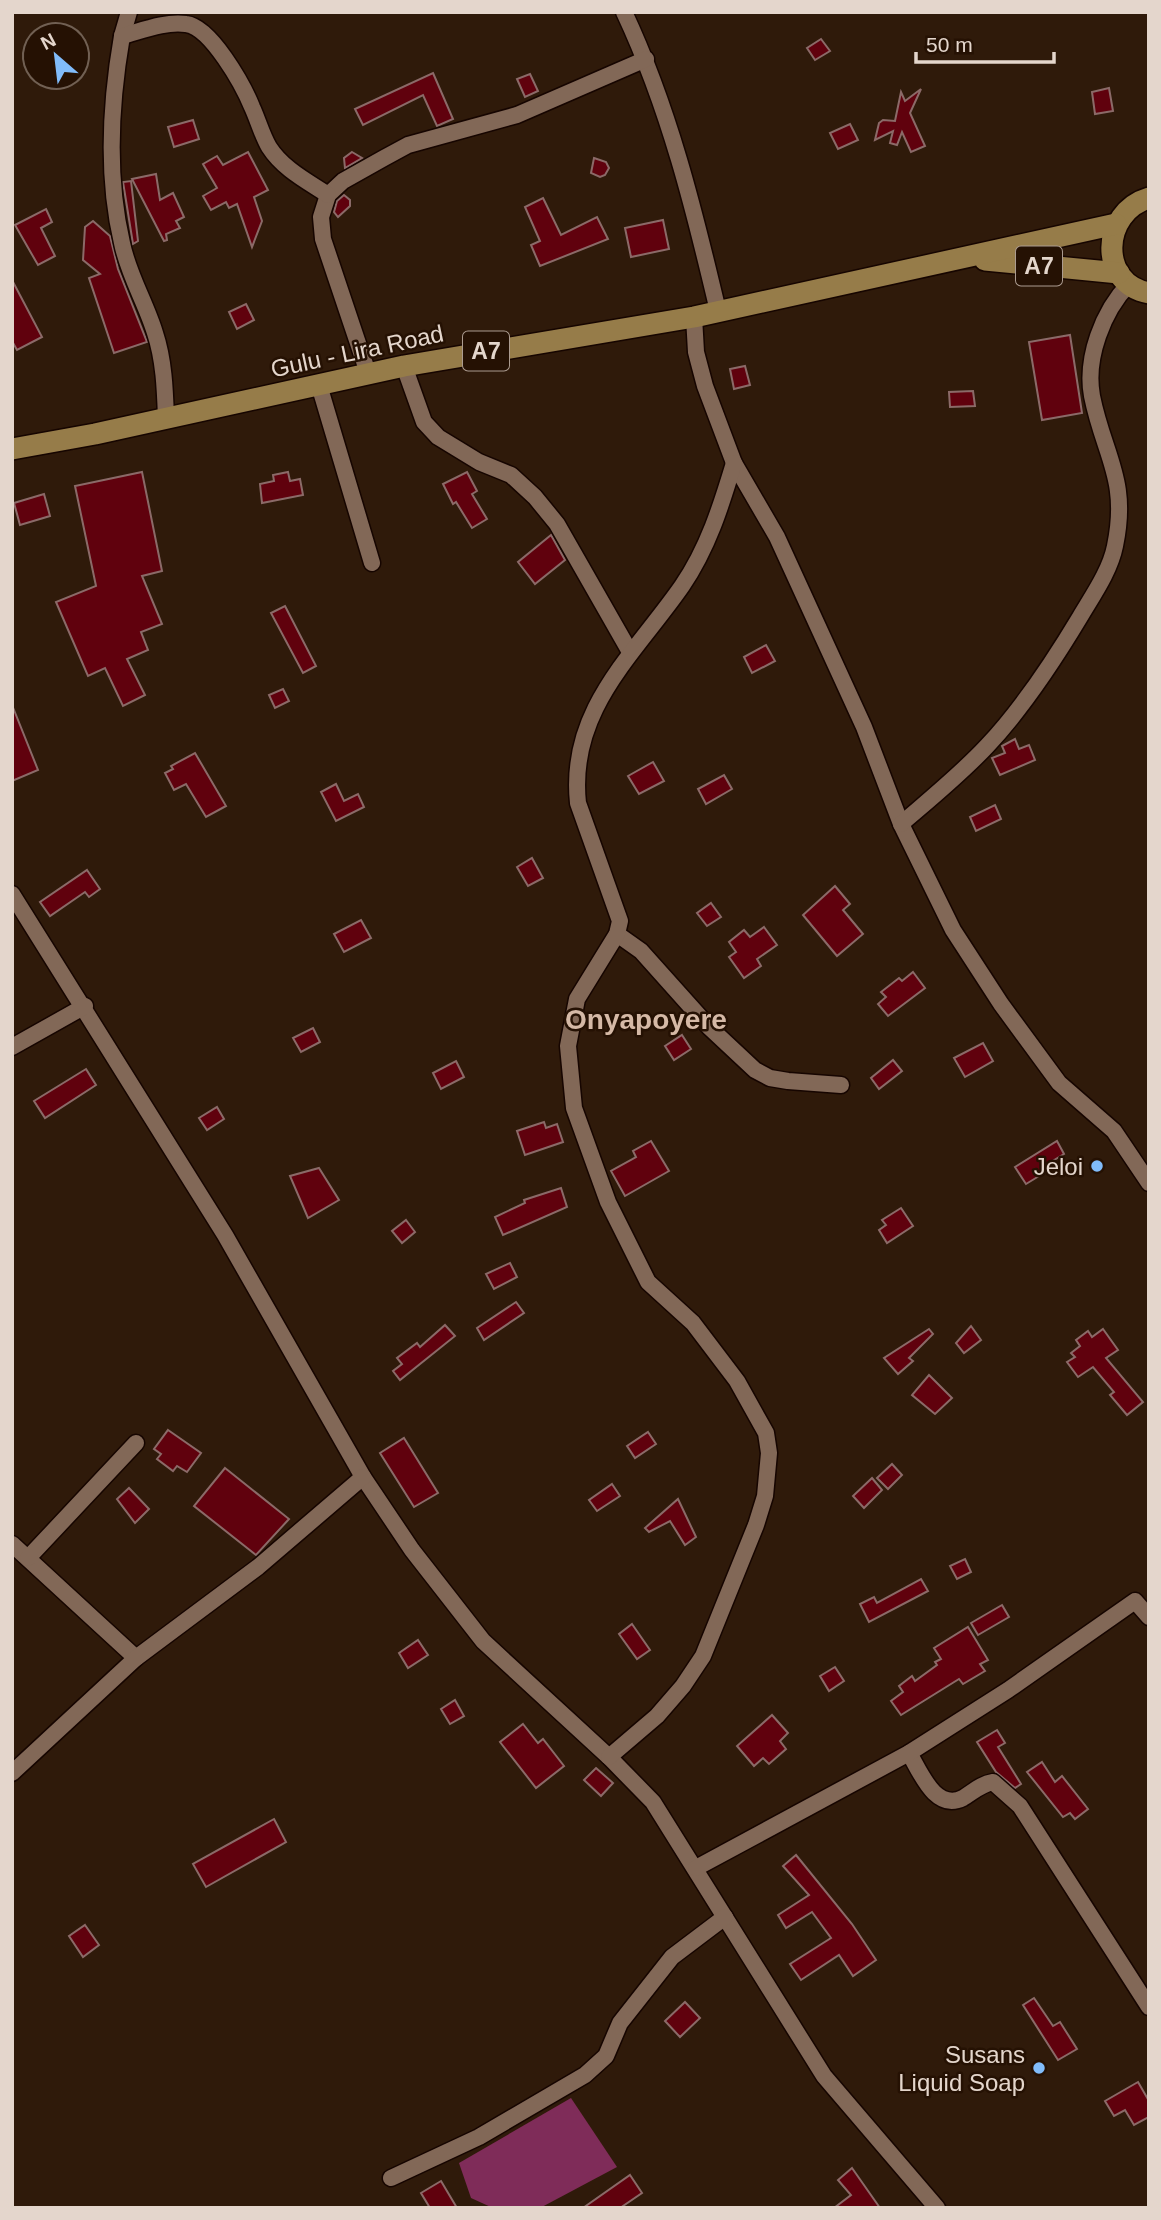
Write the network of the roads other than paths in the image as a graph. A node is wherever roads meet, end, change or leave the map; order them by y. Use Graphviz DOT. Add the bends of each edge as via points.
graph roads {
  1 [pos="624,12"];
  2 [pos="126,15"];
  3 [pos="122,36"];
  4 [pos="646,59"];
  5 [pos="328,195"];
  6 [pos="1149,198"];
  7 [pos="1116,225"];
  8 [pos="960,257"];
  9 [pos="1132,284"];
  10 [pos="719,311"];
  11 [pos="694,317"];
  12 [pos="404,366"];
  13 [pos="368,373"];
  14 [pos="319,385"];
  15 [pos="166,418"];
  16 [pos="12,449"];
  17 [pos="734,463"];
  18 [pos="372,563"];
  19 [pos="629,652"];
  20 [pos="901,824"];
  21 [pos="12,894"];
  22 [pos="617,934"];
  23 [pos="85,1006"];
  24 [pos="12,1046"];
  25 [pos="841,1085"];
  26 [pos="1149,1183"];
  27 [pos="136,1443"];
  28 [pos="363,1477"];
  29 [pos="12,1544"];
  30 [pos="28,1558"];
  31 [pos="1149,1617"];
  32 [pos="136,1658"];
  33 [pos="909,1753"];
  34 [pos="609,1757"];
  35 [pos="12,1773"];
  36 [pos="696,1868"];
  37 [pos="725,1917"];
  38 [pos="1149,2007"];
  39 [pos="391,2178"];
  40 [pos="937,2208"];
  1 -- 4 [label="street"];
  2 -- 3 [label="street"];
  3 -- 5 [label="street" via="151,27 186,24 198,29 236,77 269,146 287,168"];
  3 -- 15 [label="street" via="110,145 121,241 156,335"];
  4 -- 5 [label="street" via="517,115 408,145 342,181"];
  4 -- 10 [label="street"];
  5 -- 13 [label="street" via="321,217 323,239"];
  6 -- 7 [label="main road" via="1125,211"];
  7 -- 8 [label="main road, A7"];
  7 -- 9 [label="main road" via="1111,250"];
  8 -- 9 [label="main road, A7"];
  8 -- 10 [label="main road, Gulu - Lira Road / A7"];
  9 -- 20 [label="street" via="1115,299 1094,351 1092,395 1114,460 1121,509 1115,549 1098,587 1023,703 988,746"];
  10 -- 11 [label="main road, Gulu - Lira Road / A7"];
  11 -- 12 [label="main road, Gulu - Lira Road / A7"];
  11 -- 17 [label="street" via="696,352 705,386"];
  12 -- 13 [label="main road, Gulu - Lira Road / A7"];
  12 -- 19 [label="street" via="424,422 438,437 511,475 557,524"];
  13 -- 14 [label="main road, Gulu - Lira Road / A7"];
  14 -- 15 [label="main road, Gulu - Lira Road / A7"];
  14 -- 18 [label="street"];
  15 -- 16 [label="main road, Gulu - Lira Road / A7"];
  17 -- 19 [label="street" via="714,529 682,585"];
  17 -- 20 [label="street" via="777,537 864,727"];
  19 -- 22 [label="street" via="598,700 585,735 577,787 586,831 618,915"];
  20 -- 26 [label="street" via="953,930 1001,1004 1059,1083 1126,1145"];
  21 -- 23 [label="street"];
  22 -- 25 [label="street" via="640,951 755,1070 770,1078"];
  22 -- 34 [label="street" via="577,999 568,1046 575,1108 608,1202 648,1282 693,1323 737,1381 766,1433 769,1454 765,1496 756,1525 703,1656 657,1716"];
  23 -- 24 [label="street"];
  23 -- 28 [label="street" via="225,1235"];
  27 -- 30 [label="street"];
  28 -- 32 [label="street" via="258,1567"];
  28 -- 34 [label="street" via="447,1598 483,1641"];
  29 -- 30 [label="street"];
  30 -- 32 [label="street"];
  31 -- 33 [label="street" via="1135,1601"];
  32 -- 35 [label="street"];
  33 -- 36 [label="street"];
  33 -- 38 [label="street" via="939,1797 954,1801 993,1782 1020,1806"];
  34 -- 36 [label="street" via="653,1802"];
  36 -- 37 [label="street"];
  37 -- 39 [label="street" via="673,1957 620,2024 606,2056 585,2075 479,2137"];
  37 -- 40 [label="street" via="824,2076"];
}
